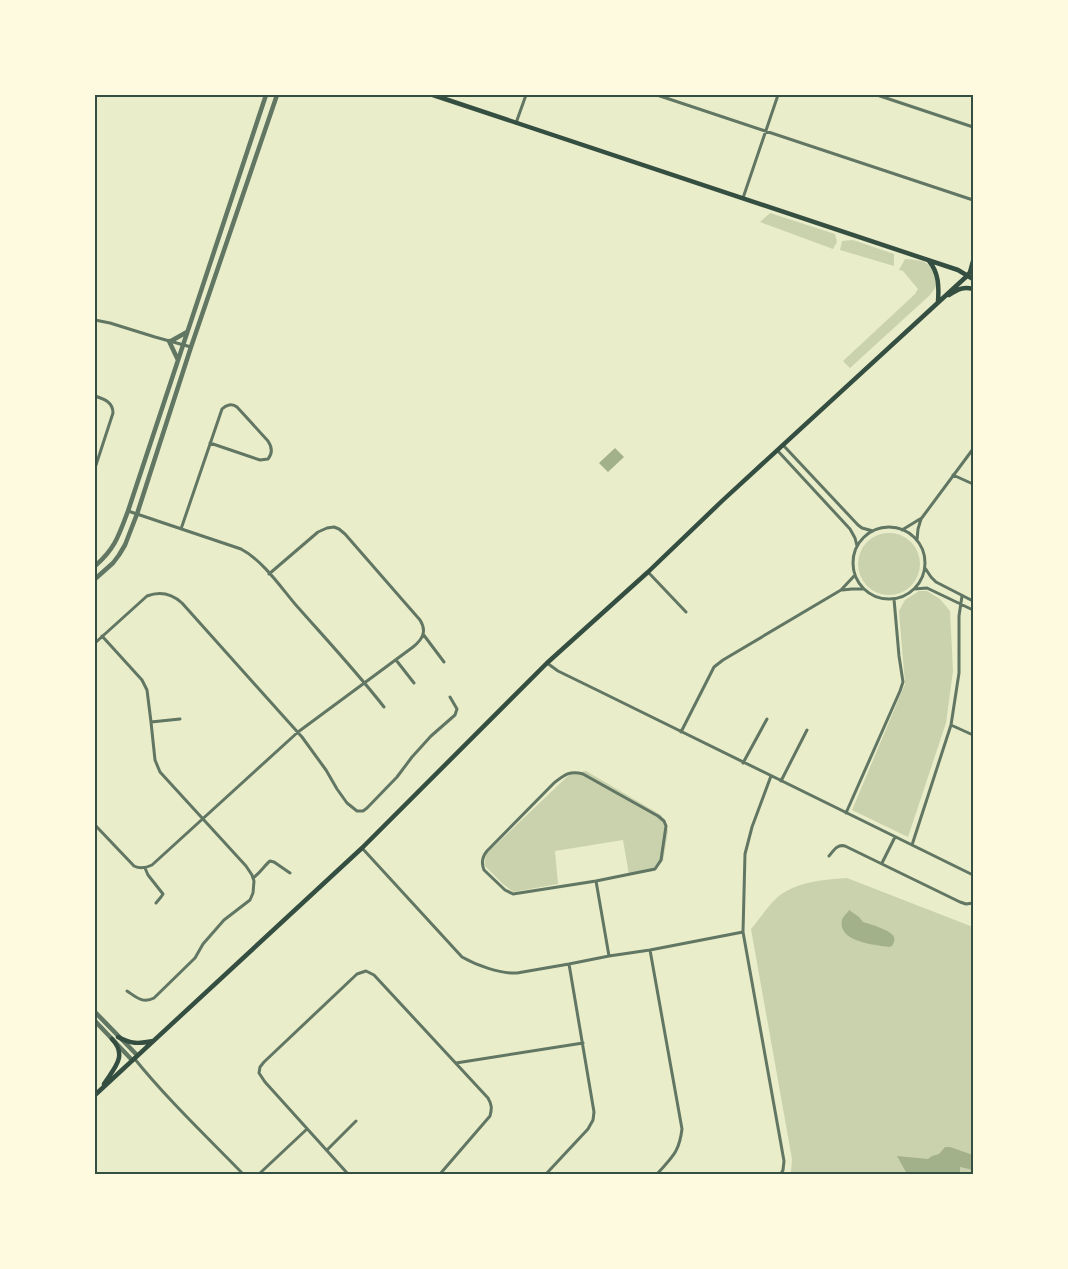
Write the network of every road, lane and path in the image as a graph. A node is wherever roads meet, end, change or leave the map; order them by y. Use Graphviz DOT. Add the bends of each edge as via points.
graph roads {
  1 [pos="266,95"];
  2 [pos="277,95"];
  3 [pos="433,95"];
  4 [pos="526,95"];
  5 [pos="657,95"];
  6 [pos="778,95"];
  7 [pos="877,95"];
  8 [pos="516,123"];
  9 [pos="973,127"];
  10 [pos="766,131"];
  11 [pos="251,140"];
  12 [pos="261,142"];
  13 [pos="743,198"];
  14 [pos="973,200"];
  15 [pos="927,260"];
  16 [pos="973,261"];
  17 [pos="970,273"];
  18 [pos="973,279"];
  19 [pos="973,288"];
  20 [pos="943,298"];
  21 [pos="938,302"];
  22 [pos="95,320"];
  23 [pos="187,331"];
  24 [pos="170,341"];
  25 [pos="183,344"];
  26 [pos="191,347"];
  27 [pos="178,360"];
  28 [pos="95,396"];
  29 [pos="210,443"];
  30 [pos="783,445"];
  31 [pos="973,449"];
  32 [pos="777,450"];
  33 [pos="95,468"];
  34 [pos="953,475"];
  35 [pos="973,484"];
  36 [pos="826,491"];
  37 [pos="821,497"];
  38 [pos="128,511"];
  39 [pos="136,514"];
  40 [pos="921,519"];
  41 [pos="180,529"];
  42 [pos="902,530"];
  43 [pos="874,531"];
  44 [pos="917,541"];
  45 [pos="857,547"];
  46 [pos="95,566"];
  47 [pos="924,568"];
  48 [pos="648,572"];
  49 [pos="269,574"];
  50 [pos="855,575"];
  51 [pos="95,579"];
  52 [pos="864,589"];
  53 [pos="914,589"];
  54 [pos="841,590"];
  55 [pos="962,596"];
  56 [pos="894,599"];
  57 [pos="973,601"];
  58 [pos="961,604"];
  59 [pos="973,610"];
  60 [pos="686,612"];
  61 [pos="423,634"];
  62 [pos="102,636"];
  63 [pos="95,643"];
  64 [pos="396,660"];
  65 [pos="444,662"];
  66 [pos="547,663"];
  67 [pos="365,682"];
  68 [pos="414,683"];
  69 [pos="450,697"];
  70 [pos="384,707"];
  71 [pos="180,719"];
  72 [pos="767,719"];
  73 [pos="152,722"];
  74 [pos="951,725"];
  75 [pos="807,730"];
  76 [pos="298,732"];
  77 [pos="681,732"];
  78 [pos="973,735"];
  79 [pos="744,763"];
  80 [pos="771,776"];
  81 [pos="781,781"];
  82 [pos="846,813"];
  83 [pos="203,819"];
  84 [pos="95,825"];
  85 [pos="895,836"];
  86 [pos="912,845"];
  87 [pos="362,848"];
  88 [pos="829,856"];
  89 [pos="882,863"];
  90 [pos="145,868"];
  91 [pos="290,873"];
  92 [pos="973,875"];
  93 [pos="253,878"];
  94 [pos="596,881"];
  95 [pos="156,903"];
  96 [pos="973,903"];
  97 [pos="743,932"];
  98 [pos="650,950"];
  99 [pos="609,956"];
  100 [pos="570,964"];
  101 [pos="127,991"];
  102 [pos="95,1012"];
  103 [pos="95,1021"];
  104 [pos="118,1037"];
  105 [pos="112,1039"];
  106 [pos="153,1041"];
  107 [pos="583,1043"];
  108 [pos="134,1058"];
  109 [pos="455,1063"];
  110 [pos="100,1090"];
  111 [pos="95,1095"];
  112 [pos="356,1121"];
  113 [pos="307,1130"];
  114 [pos="327,1150"];
  115 [pos="243,1174"];
  116 [pos="259,1174"];
  117 [pos="348,1174"];
  118 [pos="440,1174"];
  119 [pos="546,1174"];
  120 [pos="657,1174"];
  121 [pos="781,1174"];
  1 -- 11 [label="street"];
  2 -- 12 [label="street"];
  3 -- 8 [label="main road"];
  4 -- 8 [label="street"];
  5 -- 10 [label="street"];
  6 -- 10 [label="street"];
  7 -- 9 [label="street"];
  8 -- 13 [label="main road"];
  10 -- 13 [label="street"];
  10 -- 14 [label="street"];
  11 -- 12 [label="street"];
  11 -- 23 [label="street"];
  12 -- 26 [label="street"];
  13 -- 15 [label="main road"];
  15 -- 17 [label="main road"];
  15 -- 21 [label="main road" via="937,276"];
  16 -- 17 [label="main road"];
  17 -- 18 [label="main road"];
  17 -- 20 [label="main road"];
  19 -- 20 [label="main road" via="962,288"];
  20 -- 21 [label="main road"];
  21 -- 30 [label="main road"];
  22 -- 24 [label="street"];
  23 -- 24 [label="street"];
  23 -- 25 [label="street"];
  24 -- 25 [label="street"];
  24 -- 27 [label="street"];
  25 -- 26 [label="street"];
  25 -- 27 [label="street"];
  26 -- 39 [label="street"];
  27 -- 38 [label="street"];
  28 -- 33 [label="street" via="108,402 113,409"];
  29 -- 29 [label="street" via="260,460 268,459 271,452 268,441 232,405 219,413"];
  29 -- 41 [label="street"];
  30 -- 32 [label="main road"];
  30 -- 36 [label="street"];
  31 -- 34 [label="street"];
  32 -- 37 [label="street"];
  32 -- 48 [label="main road"];
  34 -- 35 [label="street"];
  34 -- 40 [label="street"];
  36 -- 37 [label="street"];
  36 -- 43 [label="street" via="858,525"];
  37 -- 45 [label="street" via="852,531"];
  38 -- 39 [label="street"];
  38 -- 46 [label="street" via="114,545"];
  39 -- 41 [label="street"];
  39 -- 51 [label="street" via="119,555"];
  40 -- 42 [label="street"];
  40 -- 44 [label="street"];
  41 -- 49 [label="street" via="241,549 254,557"];
  42 -- 43 [label="street" via="881,528"];
  42 -- 44 [label="street"];
  43 -- 45 [label="street"];
  44 -- 47 [label="street" via="923,551"];
  45 -- 50 [label="street" via="853,561"];
  47 -- 53 [label="street"];
  47 -- 55 [label="street" via="936,582"];
  48 -- 60 [label="street"];
  48 -- 66 [label="main road"];
  49 -- 61 [label="street" via="318,532 334,527 340,529 420,620"];
  49 -- 67 [label="street"];
  50 -- 52 [label="street"];
  50 -- 54 [label="street"];
  52 -- 54 [label="street"];
  52 -- 56 [label="street" via="874,596"];
  53 -- 56 [label="street"];
  53 -- 58 [label="street" via="927,588"];
  54 -- 77 [label="street" via="714,667"];
  55 -- 57 [label="street"];
  55 -- 58 [label="street"];
  56 -- 82 [label="street" via="903,682"];
  58 -- 59 [label="street"];
  58 -- 74 [label="street" via="959,673"];
  61 -- 64 [label="street" via="417,644"];
  61 -- 65 [label="street"];
  62 -- 63 [label="street"];
  62 -- 73 [label="street" via="146,686"];
  62 -- 76 [label="street" via="147,596 174,596"];
  64 -- 67 [label="street"];
  64 -- 68 [label="street"];
  66 -- 77 [label="street"];
  66 -- 87 [label="main road"];
  67 -- 70 [label="street"];
  67 -- 76 [label="street"];
  69 -- 76 [label="street" via="457,709 455,715 431,736 397,777 363,810 357,811 350,806"];
  71 -- 73 [label="street"];
  72 -- 79 [label="street"];
  73 -- 83 [label="street" via="157,768"];
  74 -- 78 [label="street"];
  74 -- 86 [label="street"];
  75 -- 81 [label="street"];
  76 -- 83 [label="street"];
  77 -- 79 [label="street"];
  79 -- 80 [label="street"];
  80 -- 81 [label="street"];
  80 -- 97 [label="street" via="745,854"];
  81 -- 82 [label="street"];
  82 -- 85 [label="street"];
  83 -- 90 [label="street"];
  83 -- 93 [label="street"];
  84 -- 90 [label="street" via="130,862"];
  85 -- 86 [label="street"];
  85 -- 89 [label="street"];
  86 -- 92 [label="street"];
  87 -- 100 [label="street" via="462,957 512,974"];
  87 -- 106 [label="main road"];
  88 -- 89 [label="street" via="843,845"];
  89 -- 96 [label="street" via="960,902"];
  90 -- 95 [label="street" via="163,894"];
  91 -- 93 [label="street" via="270,861"];
  93 -- 101 [label="street" via="250,900 224,920 195,958 154,998 143,1001"];
  94 -- 94 [label="street" via="655,869 661,860 666,826 658,816 576,772 568,773 554,783 485,852 483,859 484,870 513,894"];
  94 -- 99 [label="street"];
  97 -- 98 [label="street"];
  97 -- 121 [label="street" via="784,1161"];
  98 -- 99 [label="street"];
  98 -- 120 [label="street" via="682,1129 678,1149"];
  99 -- 100 [label="street"];
  100 -- 107 [label="street"];
  102 -- 104 [label="street"];
  103 -- 105 [label="street"];
  104 -- 106 [label="main road" via="137,1043"];
  104 -- 108 [label="street"];
  105 -- 108 [label="street"];
  105 -- 110 [label="main road" via="118,1047 119,1060"];
  106 -- 108 [label="main road"];
  107 -- 109 [label="street"];
  107 -- 119 [label="street" via="593,1120"];
  108 -- 110 [label="main road"];
  108 -- 115 [label="street"];
  109 -- 113 [label="street" via="374,976 363,971 331,997 260,1067 260,1076"];
  109 -- 118 [label="street" via="488,1098 492,1110"];
  110 -- 111 [label="main road"];
  112 -- 114 [label="street"];
  113 -- 114 [label="street"];
  113 -- 116 [label="street"];
  114 -- 117 [label="street"];
}
